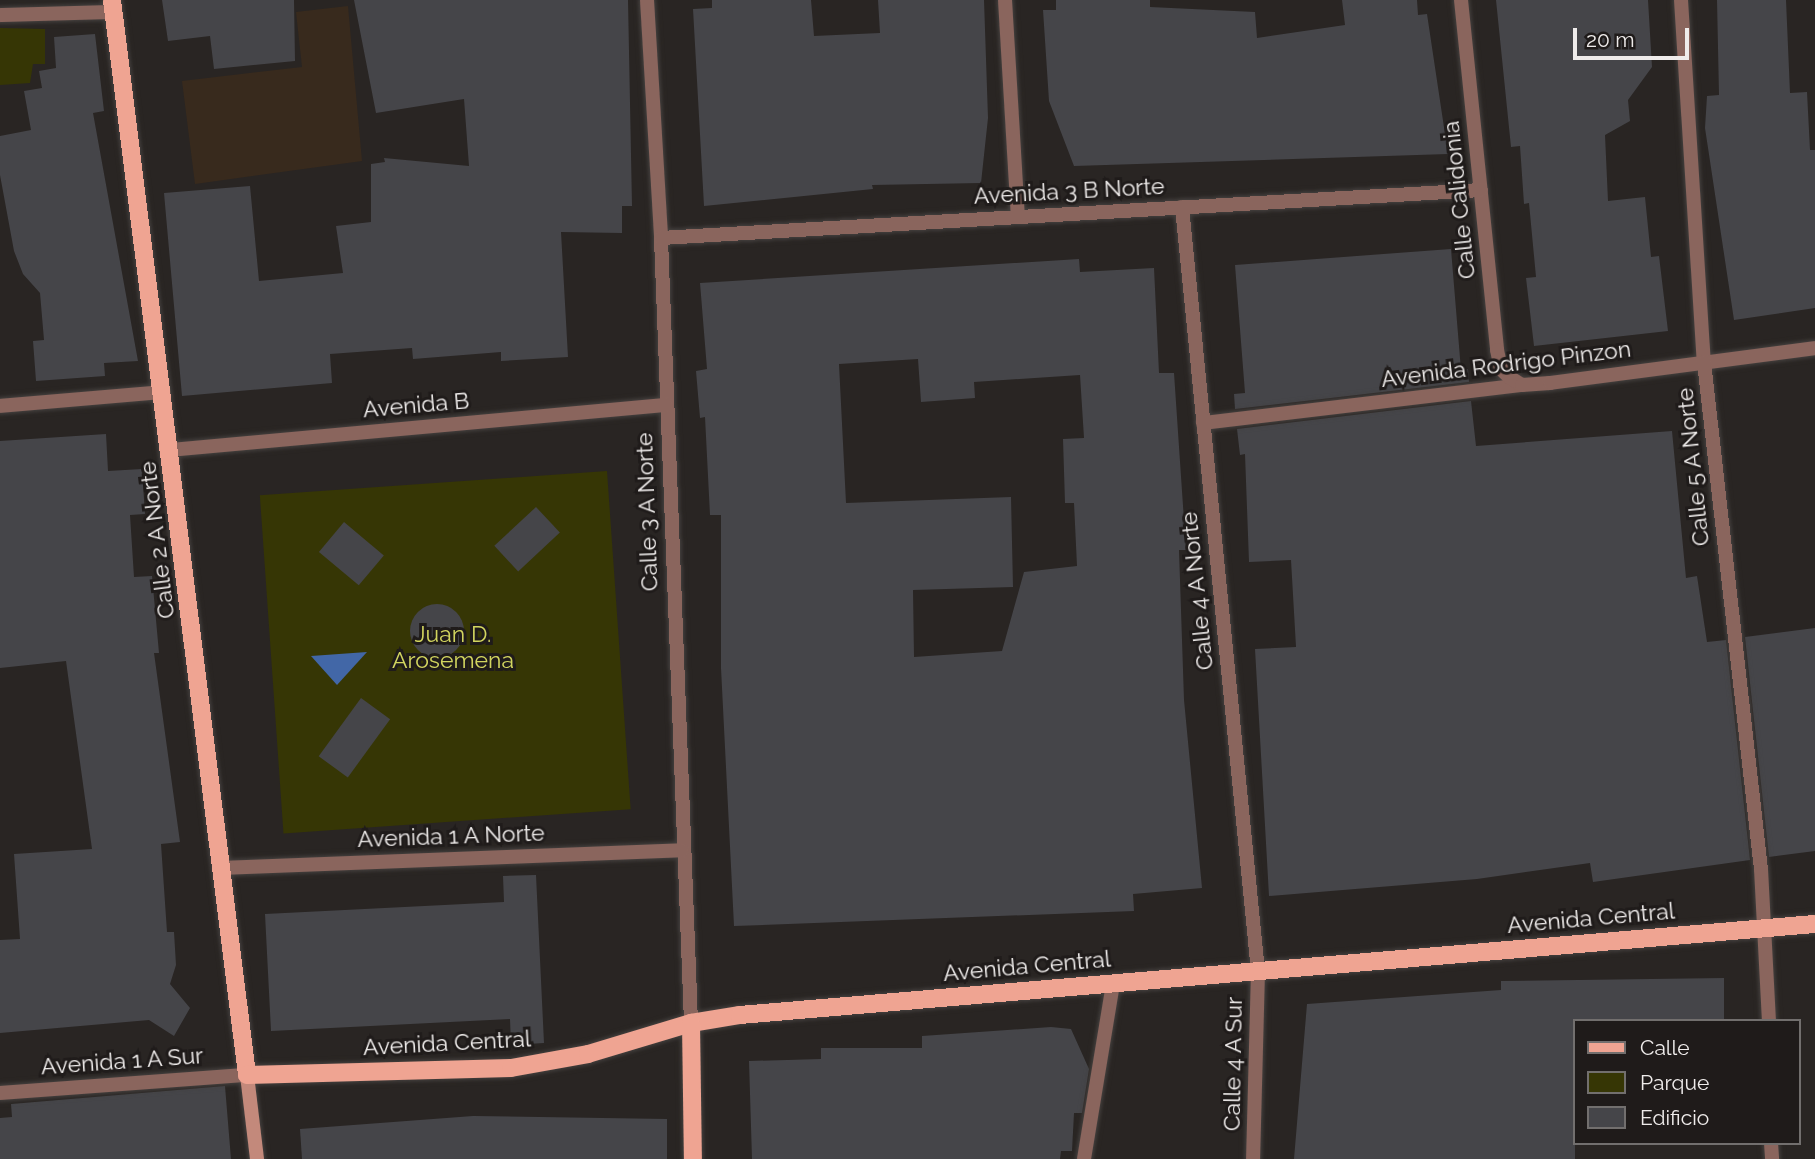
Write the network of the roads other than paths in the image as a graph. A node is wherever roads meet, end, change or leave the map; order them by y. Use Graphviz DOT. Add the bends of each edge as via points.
graph roads {
  1 [pos="647,0"];
  2 [pos="1005,0"];
  3 [pos="1461,0"];
  4 [pos="1681,0"];
  5 [pos="113,6"];
  6 [pos="0,15"];
  7 [pos="1481,190"];
  8 [pos="1182,207"];
  9 [pos="1018,216"];
  10 [pos="661,238"];
  11 [pos="1815,348"];
  12 [pos="1704,362"];
  13 [pos="1522,385"];
  14 [pos="163,392"];
  15 [pos="666,405"];
  16 [pos="0,406"];
  17 [pos="1203,423"];
  18 [pos="170,450"];
  19 [pos="682,850"];
  20 [pos="222,868"];
  21 [pos="1815,924"];
  22 [pos="1765,928"];
  23 [pos="1258,971"];
  24 [pos="1113,984"];
  25 [pos="732,1016"];
  26 [pos="1769,1019"];
  27 [pos="691,1023"];
  28 [pos="691,1057"];
  29 [pos="247,1075"];
  30 [pos="0,1093"];
  31 [pos="257,1159"];
  32 [pos="693,1159"];
  33 [pos="1084,1159"];
  34 [pos="1254,1159"];
  1 -- 10 [label="street, Calle 3 A Norte"];
  2 -- 9 [label="street"];
  3 -- 7 [label="street, Calle Calidonia"];
  4 -- 12 [label="street, Calle 5 A Norte"];
  5 -- 6 [label="street"];
  5 -- 14 [label="main road, Calle 2 A Norte"];
  7 -- 8 [label="street, Avenida 3 B Norte"];
  7 -- 13 [label="street, Calle Calidonia" via="1501,369"];
  8 -- 9 [label="street, Avenida 3 B Norte"];
  8 -- 17 [label="street, Calle 4 A Norte"];
  9 -- 10 [label="street, Avenida 3 B Norte"];
  10 -- 15 [label="street, Calle 3 A Norte"];
  11 -- 12 [label="street, Avenida Rodrigo Pinzon"];
  12 -- 13 [label="street, Avenida Rodrigo Pinzon"];
  12 -- 22 [label="street, Calle 5 A Norte"];
  13 -- 17 [label="street, Avenida Rodrigo Pinzon"];
  14 -- 16 [label="street"];
  14 -- 18 [label="main road, Calle 2 A Norte"];
  15 -- 18 [label="street, Avenida B"];
  15 -- 19 [label="street, Calle 3 A Norte"];
  17 -- 23 [label="street, Calle 4 A Norte"];
  18 -- 20 [label="main road, Calle 2 A Norte"];
  19 -- 20 [label="street, Avenida 1 A Norte"];
  19 -- 27 [label="street, Calle 3 A Norte"];
  20 -- 29 [label="main road, Calle 2 A Norte"];
  21 -- 22 [label="main road, Avenida Central"];
  22 -- 23 [label="main road, Avenida Central"];
  22 -- 26 [label="street, Calle 5 A Norte"];
  23 -- 24 [label="main road, Avenida Central"];
  23 -- 34 [label="street, Calle 4 A Sur"];
  24 -- 25 [label="main road, Avenida Central"];
  24 -- 33 [label="street"];
  25 -- 27 [label="main road, Avenida Central"];
  25 -- 28 [label="main road" via="714,1025"];
  27 -- 28 [label="main road"];
  27 -- 29 [label="main road, Avenida Central" via="588,1054 512,1068"];
  28 -- 32 [label="main road"];
  29 -- 30 [label="street, Avenida 1 A Sur"];
  29 -- 31 [label="main road"];
}
